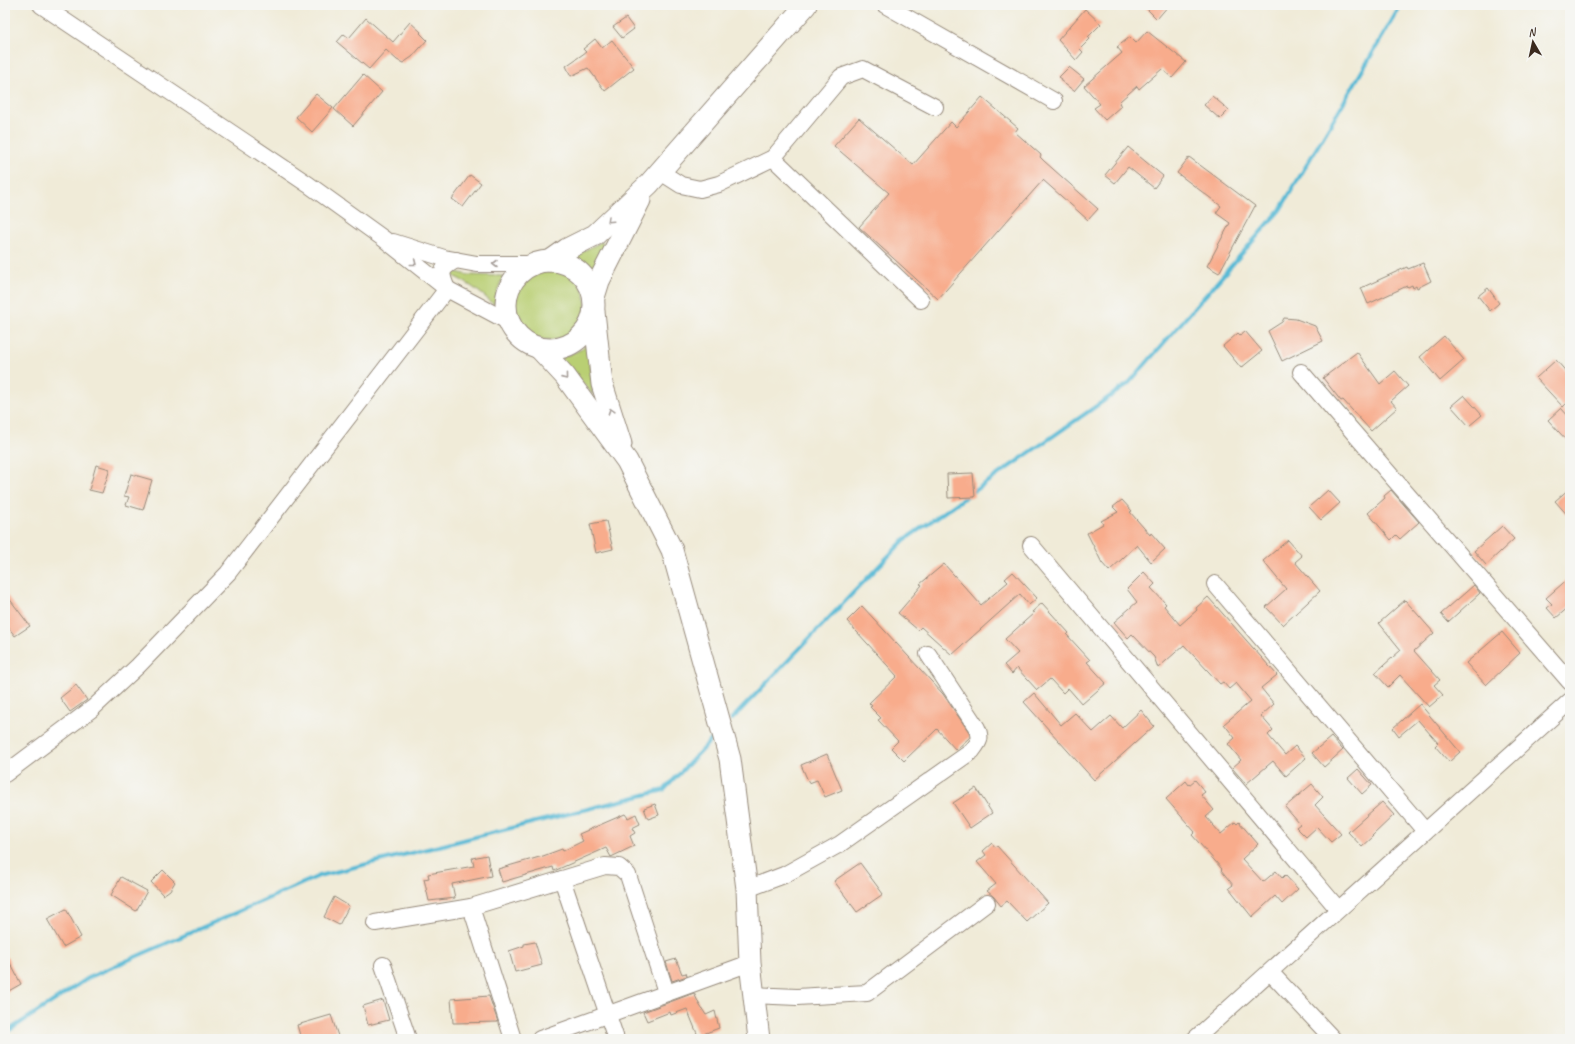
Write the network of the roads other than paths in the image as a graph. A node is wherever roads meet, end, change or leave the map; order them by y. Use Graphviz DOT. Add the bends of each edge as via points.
graph roads {
  1 [pos="41,5"];
  2 [pos="806,5"];
  3 [pos="885,5"];
  4 [pos="1054,100"];
  5 [pos="935,107"];
  6 [pos="772,158"];
  7 [pos="654,177"];
  8 [pos="384,239"];
  9 [pos="456,260"];
  10 [pos="542,262"];
  11 [pos="447,289"];
  12 [pos="921,300"];
  13 [pos="594,304"];
  14 [pos="509,322"];
  15 [pos="539,348"];
  16 [pos="1301,372"];
  17 [pos="627,461"];
  18 [pos="1031,545"];
  19 [pos="1215,584"];
  20 [pos="928,654"];
  21 [pos="1570,682"];
  22 [pos="1570,701"];
  23 [pos="5,774"];
  24 [pos="1425,831"];
  25 [pos="562,879"];
  26 [pos="747,889"];
  27 [pos="986,903"];
  28 [pos="471,907"];
  29 [pos="1338,910"];
  30 [pos="375,923"];
  31 [pos="750,963"];
  32 [pos="382,965"];
  33 [pos="1270,972"];
  34 [pos="666,992"];
  35 [pos="754,995"];
  36 [pos="608,1014"];
  37 [pos="408,1039"];
  38 [pos="513,1039"];
  39 [pos="540,1039"];
  40 [pos="616,1039"];
  41 [pos="759,1039"];
  42 [pos="1195,1039"];
  43 [pos="1333,1039"];
  1 -- 8 [label="street" via="309,185"];
  2 -- 7 [label="main road"];
  3 -- 4 [label="street"];
  5 -- 6 [label="street" via="863,69 841,77"];
  6 -- 7 [label="street" via="719,184 700,189"];
  6 -- 12 [label="street"];
  7 -- 10 [label="main road, one-way" via="595,235"];
  7 -- 13 [label="main road" via="599,281"];
  8 -- 9 [label="street"];
  8 -- 11 [label="street, one-way"];
  10 -- 9 [label="street, one-way" via="477,264"];
  9 -- 11 [label="street" via="442,270"];
  10 -- 13 [label="main road" via="565,263 578,271 588,282"];
  10 -- 14 [label="main road" via="522,271 513,281 507,294"];
  11 -- 14 [label="street"];
  11 -- 23 [label="street" via="228,573 138,666 93,708"];
  13 -- 15 [label="main road" via="590,326 581,338 568,346 554,349"];
  17 -- 13 [label="main road, one-way" via="602,384"];
  14 -- 15 [label="main road" via="516,334 526,343"];
  15 -- 17 [label="main road, one-way" via="565,376"];
  16 -- 21 [label="street"];
  17 -- 26 [label="main road" via="672,550 730,759"];
  18 -- 29 [label="street"];
  19 -- 24 [label="street"];
  20 -- 26 [label="street" via="977,728 980,735 972,751 840,844 784,875"];
  22 -- 24 [label="street"];
  24 -- 29 [label="street"];
  25 -- 28 [label="street"];
  25 -- 34 [label="street" via="605,866 619,867 628,875"];
  25 -- 36 [label="street"];
  26 -- 31 [label="main road"];
  27 -- 35 [label="street" via="867,994 797,997"];
  28 -- 30 [label="street"];
  28 -- 38 [label="street"];
  29 -- 33 [label="street"];
  31 -- 34 [label="street"];
  31 -- 35 [label="main road"];
  32 -- 37 [label="street"];
  33 -- 42 [label="street"];
  33 -- 43 [label="street"];
  34 -- 36 [label="street"];
  35 -- 41 [label="main road"];
  36 -- 39 [label="street"];
  36 -- 40 [label="street"];
}
